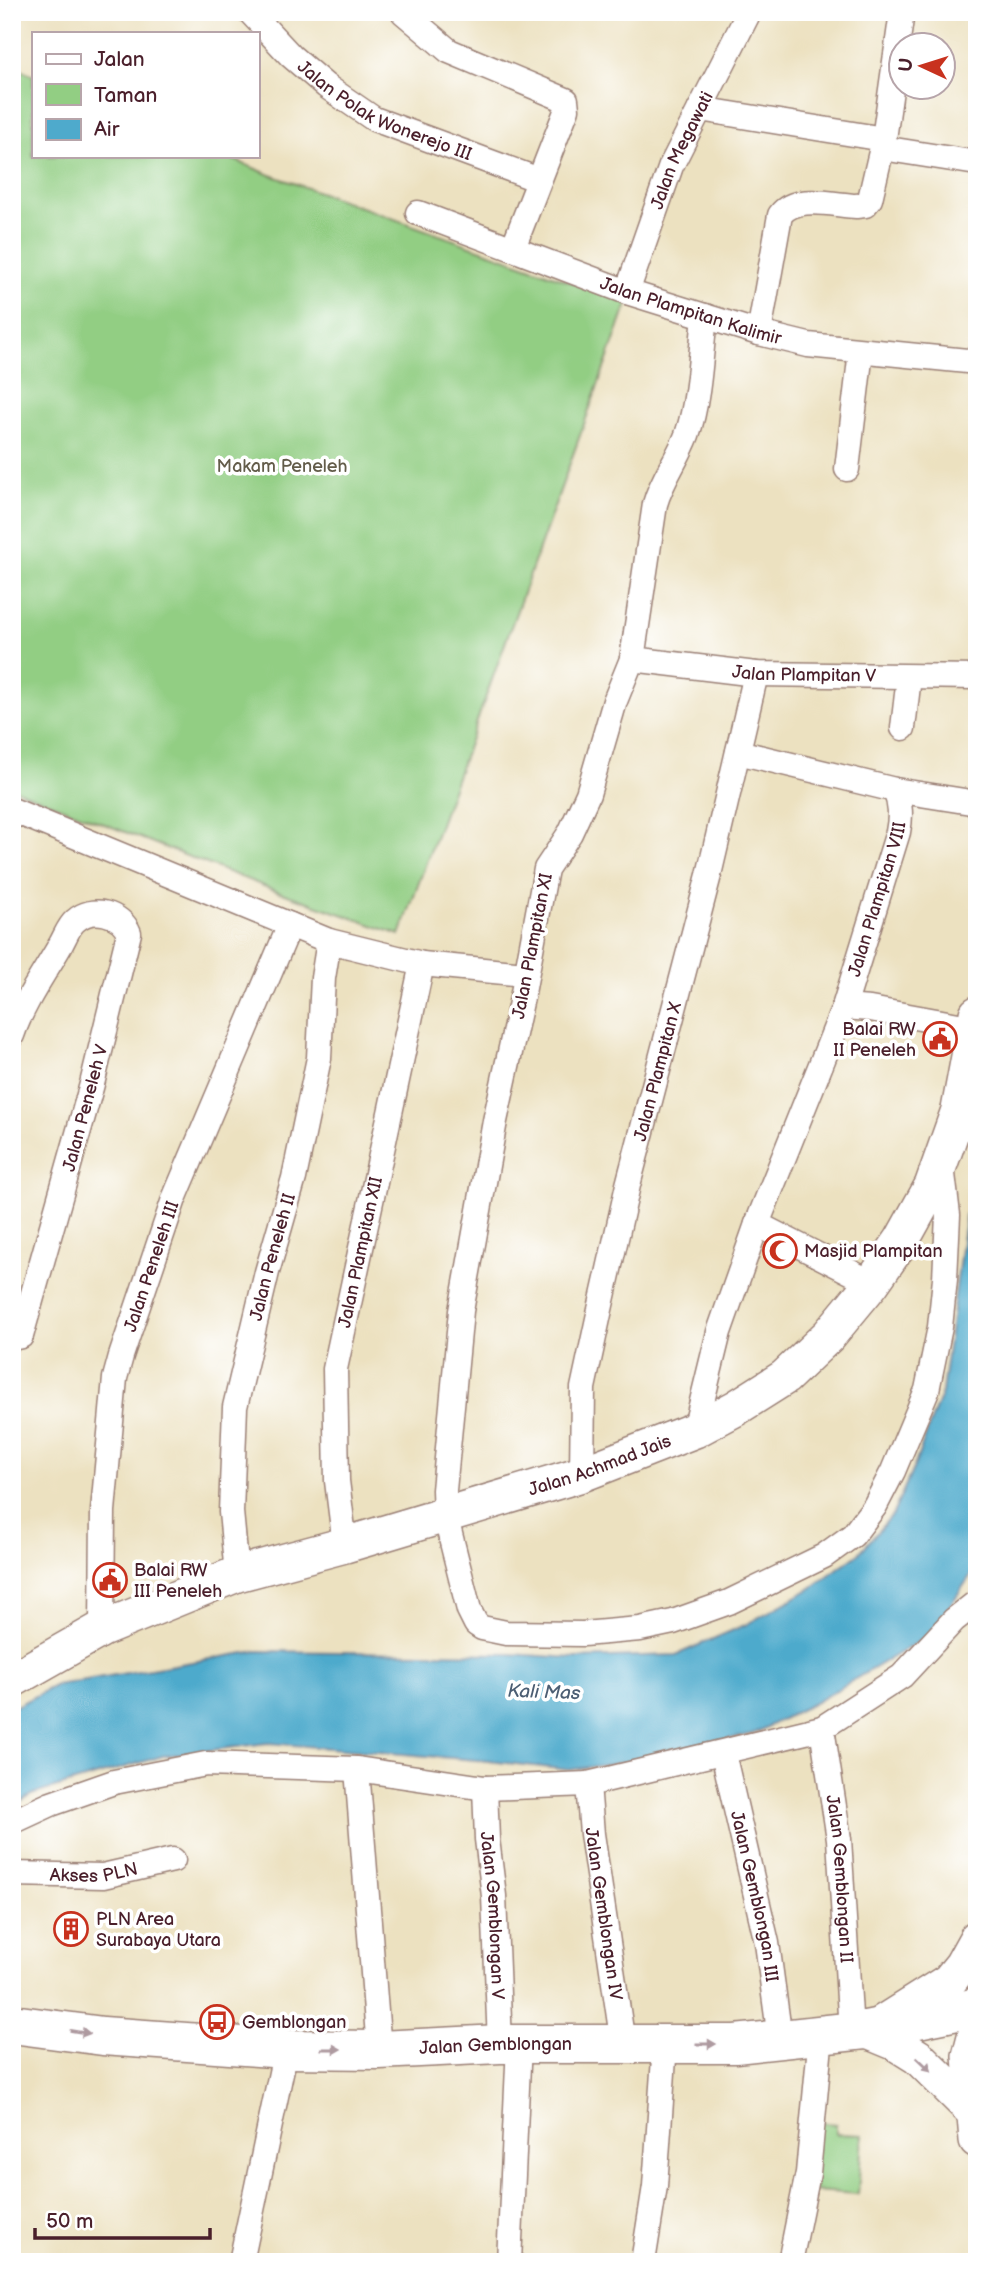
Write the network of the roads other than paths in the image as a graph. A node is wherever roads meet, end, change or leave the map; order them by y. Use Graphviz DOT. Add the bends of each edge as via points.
graph roads {
  1 [pos="250,12"];
  2 [pos="403,12"];
  3 [pos="749,12"];
  4 [pos="902,12"];
  5 [pos="700,109"];
  6 [pos="883,144"];
  7 [pos="977,163"];
  8 [pos="539,180"];
  9 [pos="418,213"];
  10 [pos="513,248"];
  11 [pos="627,292"];
  12 [pos="705,316"];
  13 [pos="759,333"];
  14 [pos="860,351"];
  15 [pos="977,362"];
  16 [pos="846,469"];
  17 [pos="632,659"];
  18 [pos="756,674"];
  19 [pos="909,677"];
  20 [pos="977,677"];
  21 [pos="903,729"];
  22 [pos="738,752"];
  23 [pos="895,790"];
  24 [pos="977,803"];
  25 [pos="12,810"];
  26 [pos="290,925"];
  27 [pos="329,941"];
  28 [pos="422,964"];
  29 [pos="525,974"];
  30 [pos="844,1007"];
  31 [pos="976,1021"];
  32 [pos="12,1035"];
  33 [pos="942,1159"];
  34 [pos="757,1224"];
  35 [pos="872,1283"];
  36 [pos="12,1338"];
  37 [pos="695,1430"];
  38 [pos="582,1474"];
  39 [pos="445,1514"];
  40 [pos="345,1545"];
  41 [pos="237,1574"];
  42 [pos="977,1602"];
  43 [pos="102,1629"];
  44 [pos="12,1680"];
  45 [pos="822,1728"];
  46 [pos="723,1754"];
  47 [pos="357,1769"];
  48 [pos="588,1784"];
  49 [pos="485,1788"];
  50 [pos="12,1822"];
  51 [pos="173,1860"];
  52 [pos="12,1874"];
  53 [pos="977,1938"];
  54 [pos="977,2007"];
  55 [pos="12,2025"];
  56 [pos="977,2028"];
  57 [pos="852,2031"];
  58 [pos="780,2039"];
  59 [pos="509,2044"];
  60 [pos="623,2044"];
  61 [pos="665,2044"];
  62 [pos="286,2049"];
  63 [pos="379,2050"];
  64 [pos="976,2127"];
  65 [pos="241,2262"];
  66 [pos="509,2262"];
  67 [pos="643,2262"];
  68 [pos="790,2262"];
  1 -- 8 [label="street, Jalan Polak Wonerejo III" via="291,56 374,119"];
  2 -- 8 [label="street" via="449,51 566,100"];
  3 -- 5 [label="street, Jalan Megawati"];
  4 -- 6 [label="street"];
  5 -- 6 [label="street"];
  5 -- 11 [label="street, Jalan Megawati" via="671,166"];
  6 -- 7 [label="street"];
  6 -- 13 [label="street" via="870,198 864,205 798,202 780,215"];
  8 -- 10 [label="street"];
  9 -- 10 [label="street, Jalan Plampitan Kalimir"];
  10 -- 11 [label="street, Jalan Plampitan Kalimir"];
  11 -- 12 [label="street, Jalan Plampitan Kalimir"];
  12 -- 13 [label="street, Jalan Plampitan Kalimir"];
  12 -- 17 [label="street, Jalan Plampitan XI" via="688,432 655,504"];
  13 -- 14 [label="street, Jalan Plampitan Kalimir"];
  14 -- 15 [label="street, Jalan Plampitan Kalimir"];
  14 -- 16 [label="street"];
  17 -- 18 [label="street, Jalan Plampitan V"];
  17 -- 29 [label="street, Jalan Plampitan XI" via="588,794 546,869"];
  18 -- 19 [label="street, Jalan Plampitan V"];
  18 -- 22 [label="street, Jalan Plampitan X"];
  19 -- 20 [label="street, Jalan Plampitan V"];
  19 -- 21 [label="street"];
  22 -- 23 [label="street"];
  22 -- 38 [label="street, Jalan Plampitan X" via="598,1314 583,1388"];
  23 -- 24 [label="street"];
  23 -- 30 [label="street, Jalan Plampitan VIII" via="900,801 899,825"];
  25 -- 26 [label="street"];
  26 -- 27 [label="street"];
  26 -- 43 [label="street, Jalan Peneleh III" via="174,1199 115,1378 103,1511"];
  27 -- 28 [label="street"];
  27 -- 41 [label="street, Jalan Peneleh II" via="319,1058 294,1178 235,1407 231,1512"];
  28 -- 29 [label="street"];
  28 -- 40 [label="street, Jalan Plampitan XII" via="335,1369 337,1481"];
  29 -- 39 [label="street, Jalan Plampitan XI" via="461,1311"];
  30 -- 31 [label="street"];
  30 -- 34 [label="street, Jalan Plampitan VIII"];
  31 -- 33 [label="street, Jalan Achmad Jais" via="959,1110"];
  32 -- 36 [label="street, Jalan Peneleh V" via="74,921 99,912 125,924 129,933 92,1084 21,1336"];
  33 -- 35 [label="street, Jalan Achmad Jais" via="902,1240"];
  33 -- 39 [label="street, Jalan Plampitan XI" via="948,1214 945,1279 927,1390 875,1506 853,1535 824,1556 729,1602 673,1622 583,1634 506,1633 482,1628 471,1618"];
  34 -- 35 [label="street"];
  34 -- 37 [label="street, Jalan Plampitan VIII" via="719,1332"];
  35 -- 37 [label="street, Jalan Achmad Jais" via="829,1335 785,1377"];
  37 -- 38 [label="street, Jalan Achmad Jais"];
  38 -- 39 [label="street, Jalan Achmad Jais"];
  39 -- 40 [label="street, Jalan Achmad Jais"];
  40 -- 41 [label="street, Jalan Achmad Jais"];
  41 -- 43 [label="street, Jalan Achmad Jais"];
  42 -- 45 [label="street" via="902,1676"];
  43 -- 44 [label="street, Jalan Achmad Jais"];
  45 -- 46 [label="street"];
  45 -- 57 [label="street, Jalan Gemblongan II" via="839,1839"];
  46 -- 48 [label="street"];
  46 -- 58 [label="street, Jalan Gemblongan III" via="767,1943"];
  47 -- 49 [label="street"];
  47 -- 50 [label="street" via="205,1764 114,1782"];
  47 -- 63 [label="street"];
  48 -- 49 [label="street"];
  48 -- 60 [label="street, Jalan Gemblongan IV"];
  49 -- 59 [label="street, Jalan Gemblongan V"];
  51 -- 52 [label="street, Akses PLN" via="103,1876"];
  53 -- 57 [label="street" via="948,1981 920,2001"];
  54 -- 57 [label="main road, Jalan Gemblongan"];
  55 -- 62 [label="main road, Jalan Gemblongan, one-way"];
  56 -- 64 [label="street" via="970,2056"];
  57 -- 58 [label="main road, Jalan Gemblongan"];
  57 -- 64 [label="street, one-way" via="894,2042 918,2057"];
  57 -- 68 [label="street, Jalan Gemblongan II" via="808,2173"];
  61 -- 58 [label="main road, Jalan Gemblongan, one-way"];
  59 -- 60 [label="main road, Jalan Gemblongan"];
  59 -- 63 [label="main road, Jalan Gemblongan"];
  59 -- 66 [label="street, Jalan Gemblongan V"];
  60 -- 61 [label="main road, Jalan Gemblongan"];
  61 -- 67 [label="street" via="655,2186"];
  62 -- 63 [label="main road, Jalan Gemblongan, one-way"];
  62 -- 65 [label="street"];
}
